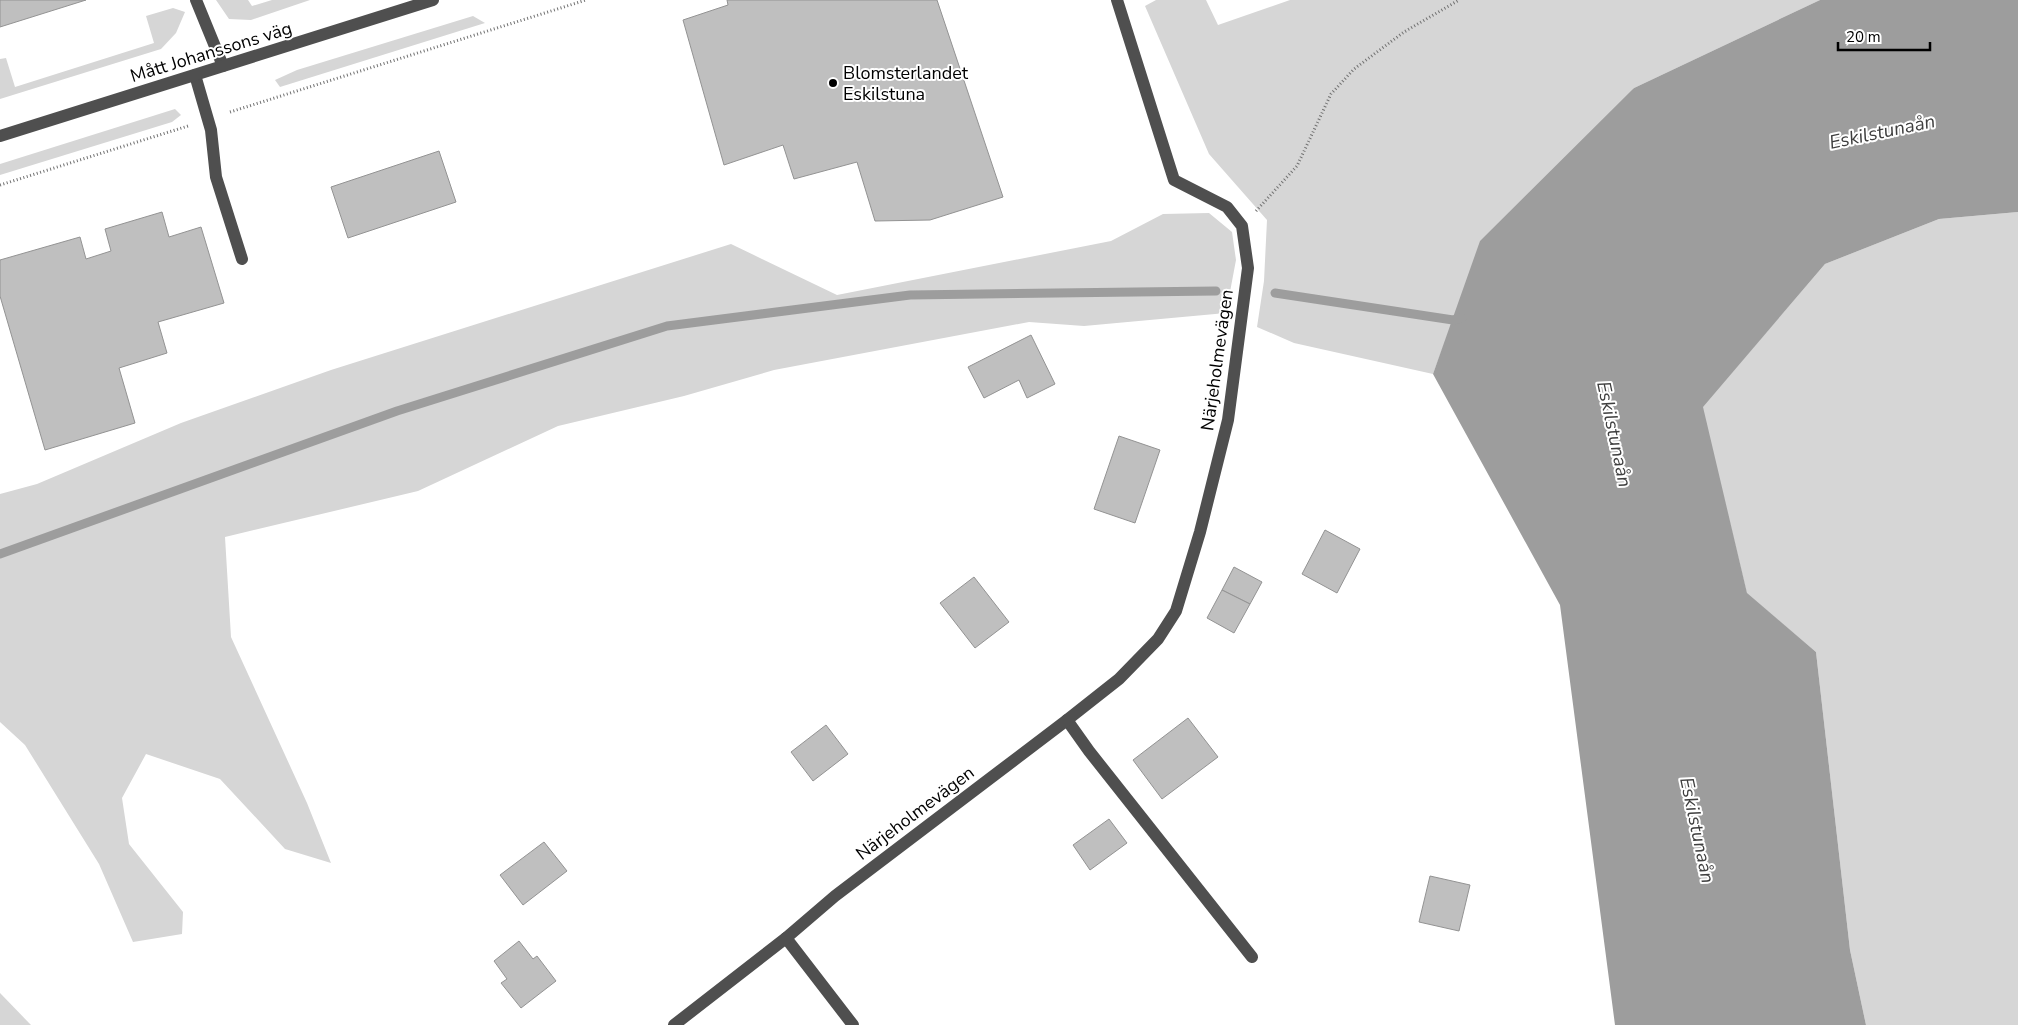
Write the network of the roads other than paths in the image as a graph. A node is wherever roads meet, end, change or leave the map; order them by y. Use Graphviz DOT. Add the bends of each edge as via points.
graph roads {
  1 [pos="196,0"];
  2 [pos="432,0"];
  3 [pos="1117,0"];
  4 [pos="223,66"];
  5 [pos="196,75"];
  6 [pos="0,136"];
  7 [pos="242,259"];
  8 [pos="1067,720"];
  9 [pos="786,938"];
  10 [pos="1252,957"];
  11 [pos="674,1025"];
  12 [pos="853,1025"];
  1 -- 4 [label="street"];
  2 -- 4 [label="street, Mått Johanssons väg"];
  3 -- 8 [label="street, Närjeholmevägen" via="1174,180 1227,207 1242,226 1248,268 1228,420 1176,611 1158,639 1138,661"];
  4 -- 5 [label="street, Mått Johanssons väg"];
  5 -- 6 [label="street, Mått Johanssons väg"];
  5 -- 7 [label="street" via="208,119 216,177"];
  8 -- 9 [label="street, Närjeholmevägen" via="835,896"];
  8 -- 10 [label="street"];
  9 -- 11 [label="street, Närjeholmevägen"];
  9 -- 12 [label="street"];
}
